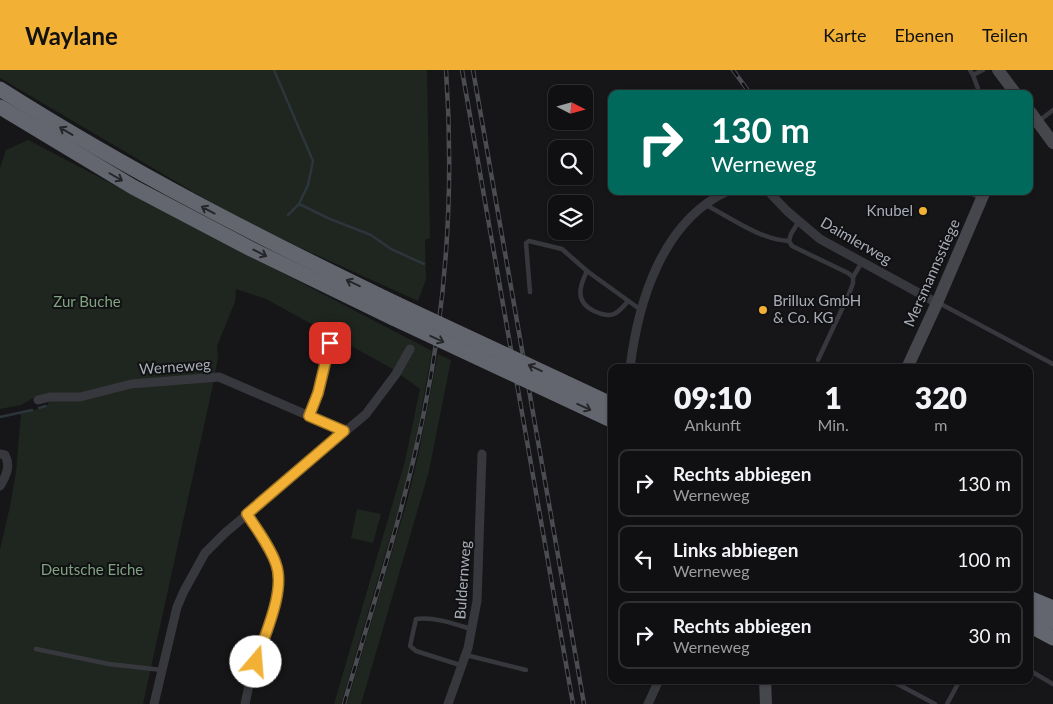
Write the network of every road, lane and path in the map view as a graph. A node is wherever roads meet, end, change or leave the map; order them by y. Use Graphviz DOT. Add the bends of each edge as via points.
graph roads {
  1 [pos="970,70"];
  2 [pos="983,70"];
  3 [pos="998,70"];
  4 [pos="973,75"];
  5 [pos="0,89"];
  6 [pos="979,90"];
  7 [pos="1013,90"];
  8 [pos="0,106"];
  9 [pos="1053,110"];
  10 [pos="1033,125"];
  11 [pos="1053,143"];
  12 [pos="719,195"];
  13 [pos="772,195"];
  14 [pos="984,195"];
  15 [pos="704,204"];
  16 [pos="799,221"];
  17 [pos="789,240"];
  18 [pos="862,262"];
  19 [pos="587,271"];
  20 [pos="853,277"];
  21 [pos="530,292"];
  22 [pos="628,301"];
  23 [pos="938,303"];
  24 [pos="641,310"];
  25 [pos="395,311"];
  26 [pos="330,343"];
  27 [pos="410,349"];
  28 [pos="818,360"];
  29 [pos="631,364"];
  30 [pos="909,364"];
  31 [pos="1053,364"];
  32 [pos="38,400"];
  33 [pos="608,403"];
  34 [pos="309,416"];
  35 [pos="608,418"];
  36 [pos="344,431"];
  37 [pos="0,454"];
  38 [pos="482,454"];
  39 [pos="0,486"];
  40 [pos="247,514"];
  41 [pos="1033,600"];
  42 [pos="1053,608"];
  43 [pos="1033,611"];
  44 [pos="1053,622"];
  45 [pos="1033,627"];
  46 [pos="472,630"];
  47 [pos="1053,638"];
  48 [pos="36,649"];
  49 [pos="466,655"];
  50 [pos="463,666"];
  51 [pos="163,670"];
  52 [pos="526,670"];
  53 [pos="1033,672"];
  54 [pos="657,684"];
  55 [pos="765,684"];
  56 [pos="898,684"];
  57 [pos="958,684"];
  58 [pos="1053,684"];
  59 [pos="154,704"];
  60 [pos="244,704"];
  61 [pos="448,704"];
  62 [pos="648,704"];
  63 [pos="766,704"];
  64 [pos="935,704"];
  65 [pos="947,704"];
  1 -- 4 [label="lane"];
  2 -- 4 [label="lane"];
  3 -- 7 [label="street"];
  4 -- 6 [label="lane"];
  25 -- 5 [label="highway, one-way" via="117,161"];
  8 -- 25 [label="highway, one-way" via="141,191 258,252"];
  9 -- 10 [label="lane"];
  10 -- 11 [label="street"];
  12 -- 15 [label="street"];
  13 -- 16 [label="street, Daimlerweg"];
  14 -- 23 [label="street, Mersmannsstiege"];
  15 -- 17 [label="lane" via="760,233 778,240"];
  15 -- 24 [label="street" via="678,232 654,273"];
  16 -- 17 [label="lane"];
  16 -- 18 [label="street, Daimlerweg" via="820,239"];
  17 -- 20 [label="lane" via="792,246"];
  18 -- 20 [label="lane"];
  18 -- 23 [label="street, Daimlerweg"];
  19 -- 21 [label="lane" via="562,249 530,241 526,243"];
  19 -- 22 [label="lane"];
  19 -- 22 [label="lane" via="581,282 580,294 586,308 612,316 620,312"];
  20 -- 28 [label="lane" via="849,294"];
  22 -- 24 [label="lane"];
  23 -- 30 [label="street, Mersmannsstiege"];
  23 -- 31 [label="lane"];
  24 -- 29 [label="street"];
  33 -- 25 [label="highway, one-way, bridge"];
  25 -- 35 [label="highway, one-way, bridge"];
  26 -- 34 [label="street"];
  27 -- 36 [label="street" via="379,398 366,414"];
  32 -- 34 [label="street, Werneweg" via="50,396 80,396 131,384 219,377"];
  34 -- 36 [label="street, Werneweg"];
  36 -- 40 [label="street"];
  37 -- 39 [label="street" via="5,455 8,461 7,475"];
  38 -- 46 [label="street, Buldernweg" via="479,579"];
  40 -- 51 [label="street" via="205,553 189,581 177,607"];
  40 -- 60 [label="street" via="277,566 279,583"];
  41 -- 42 [label="highway"];
  43 -- 44 [label="highway"];
  45 -- 47 [label="highway"];
  46 -- 49 [label="street, Buldernweg"];
  46 -- 50 [label="lane" via="446,621 416,619 410,646 416,651"];
  48 -- 51 [label="lane" via="109,664"];
  49 -- 50 [label="street, Buldernweg"];
  49 -- 52 [label="lane"];
  50 -- 61 [label="street, Buldernweg"];
  51 -- 59 [label="street"];
  53 -- 58 [label="lane"];
  54 -- 62 [label="street"];
  55 -- 63 [label="street"];
  56 -- 64 [label="lane"];
  57 -- 65 [label="lane"];
}
